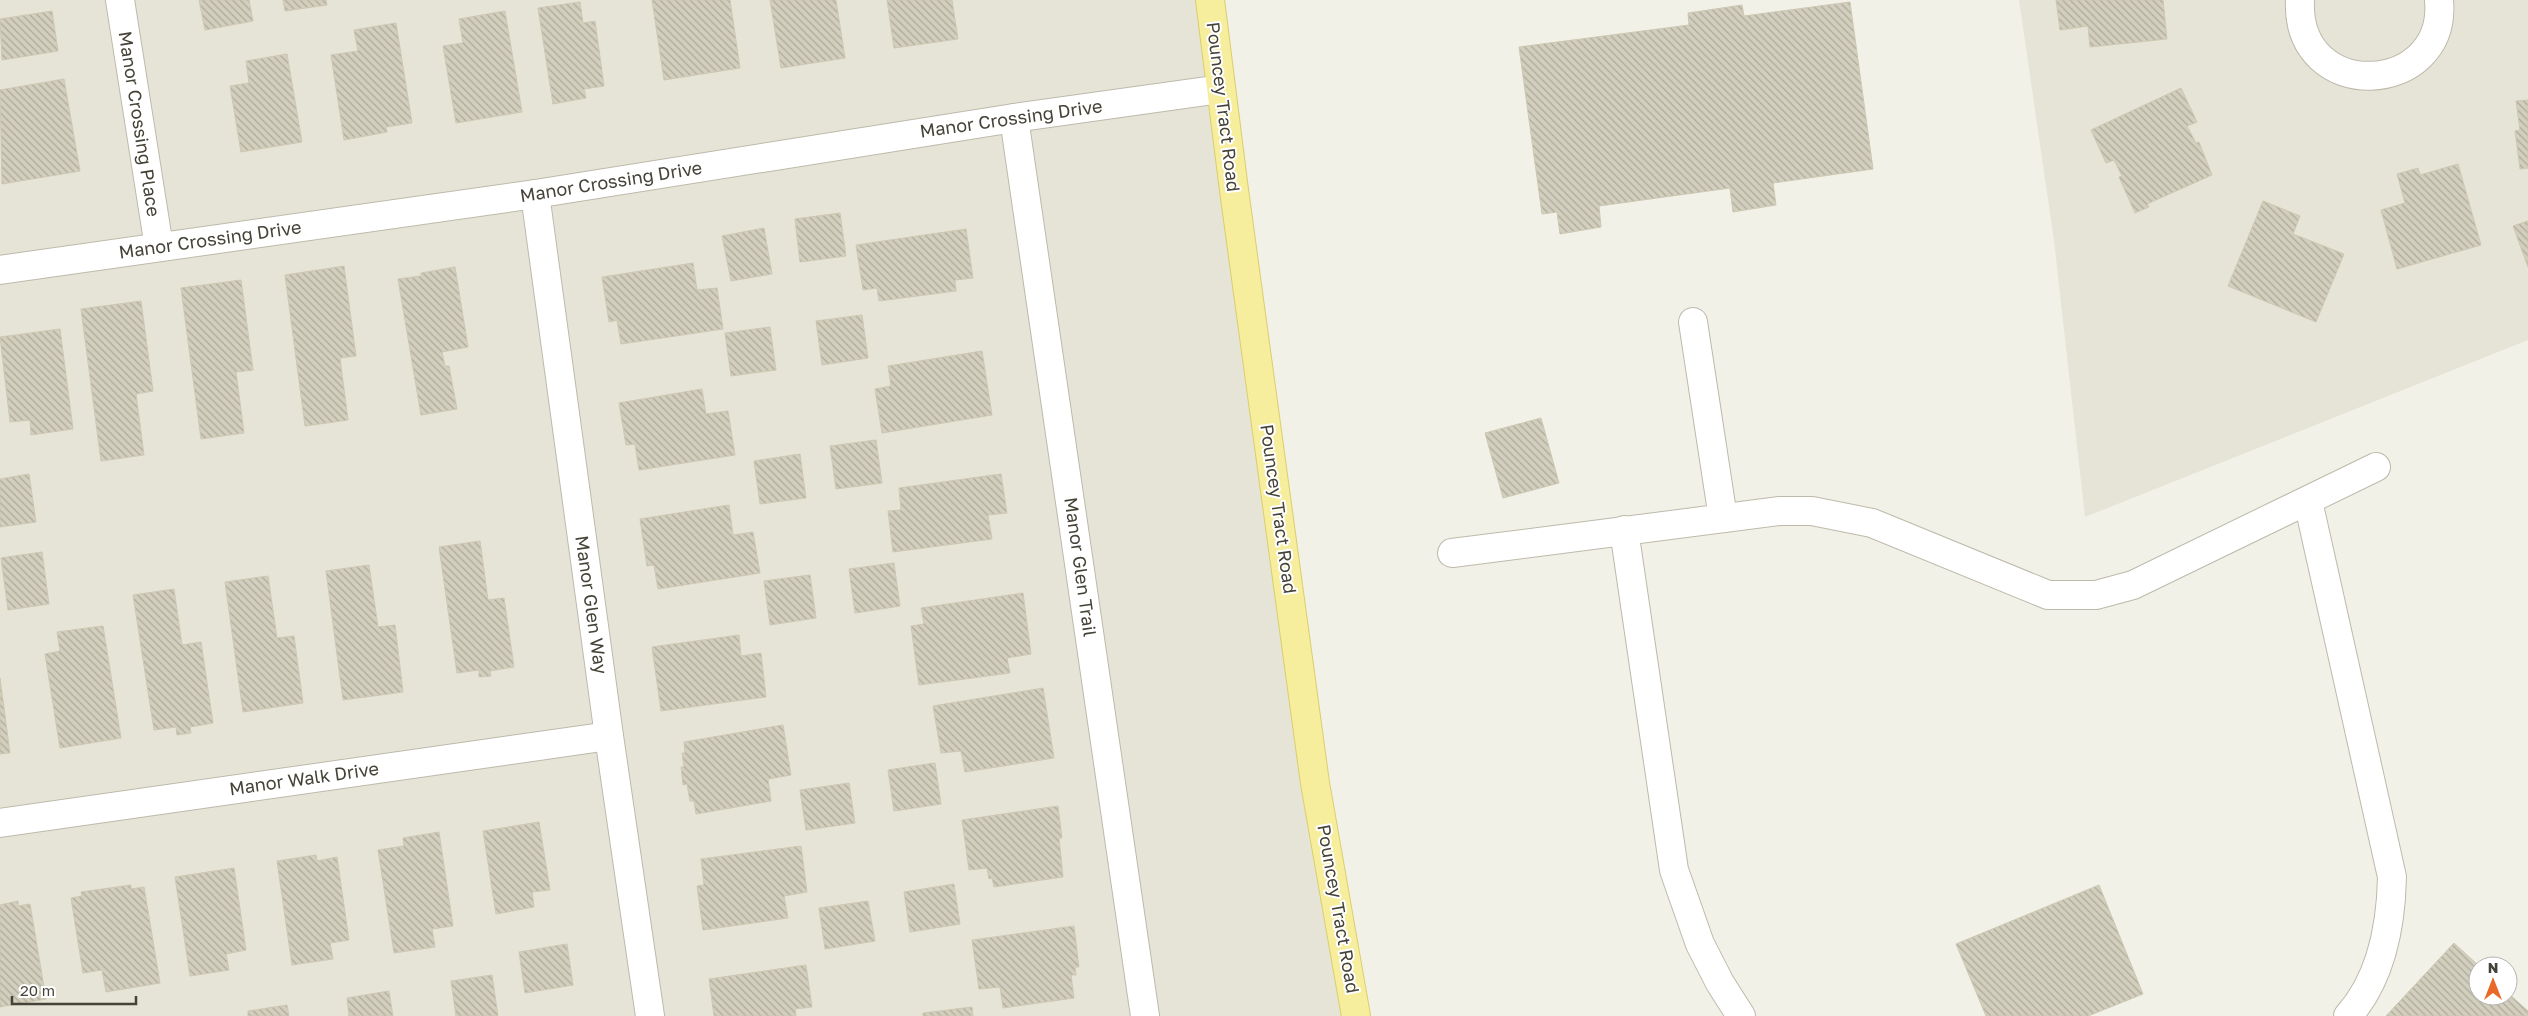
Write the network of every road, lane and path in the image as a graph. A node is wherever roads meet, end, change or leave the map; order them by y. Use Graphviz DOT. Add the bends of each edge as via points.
graph roads {
  1 [pos="120,0"];
  2 [pos="1210,0"];
  3 [pos="2300,0"];
  4 [pos="2446,1"];
  5 [pos="1221,89"];
  6 [pos="1014,118"];
  7 [pos="535,194"];
  8 [pos="158,247"];
  9 [pos="0,270"];
  10 [pos="1693,322"];
  11 [pos="2376,468"];
  12 [pos="2308,501"];
  13 [pos="1723,518"];
  14 [pos="1624,530"];
  15 [pos="1452,553"];
  16 [pos="609,736"];
  17 [pos="0,823"];
  18 [pos="650,1016"];
  19 [pos="1145,1016"];
  20 [pos="1356,1016"];
  21 [pos="1741,1016"];
  22 [pos="2348,1016"];
  1 -- 8 [label="street, Manor Crossing Place"];
  2 -- 5 [label="main road, Pouncey Tract Road"];
  3 -- 4 [label="street" via="2299,15 2305,36 2319,57 2339,71 2363,77 2386,76 2409,65 2426,48"];
  5 -- 6 [label="street, Manor Crossing Drive"];
  5 -- 20 [label="main road, Pouncey Tract Road" via="1315,783"];
  6 -- 7 [label="street, Manor Crossing Drive"];
  6 -- 19 [label="street, Manor Glen Trail"];
  7 -- 8 [label="street, Manor Crossing Drive"];
  7 -- 16 [label="street, Manor Glen Way"];
  8 -- 9 [label="street, Manor Crossing Drive"];
  10 -- 13 [label="street"];
  11 -- 12 [label="street"];
  12 -- 13 [label="street" via="2133,585 2115,592 2072,597 2048,595 1872,523 1843,515 1780,511"];
  12 -- 22 [label="street" via="2392,877 2390,915 2379,961 2367,988"];
  13 -- 14 [label="street"];
  14 -- 15 [label="street"];
  14 -- 21 [label="street" via="1674,870 1700,944"];
  16 -- 17 [label="street, Manor Walk Drive"];
  16 -- 18 [label="street, Manor Glen Way"];
}
